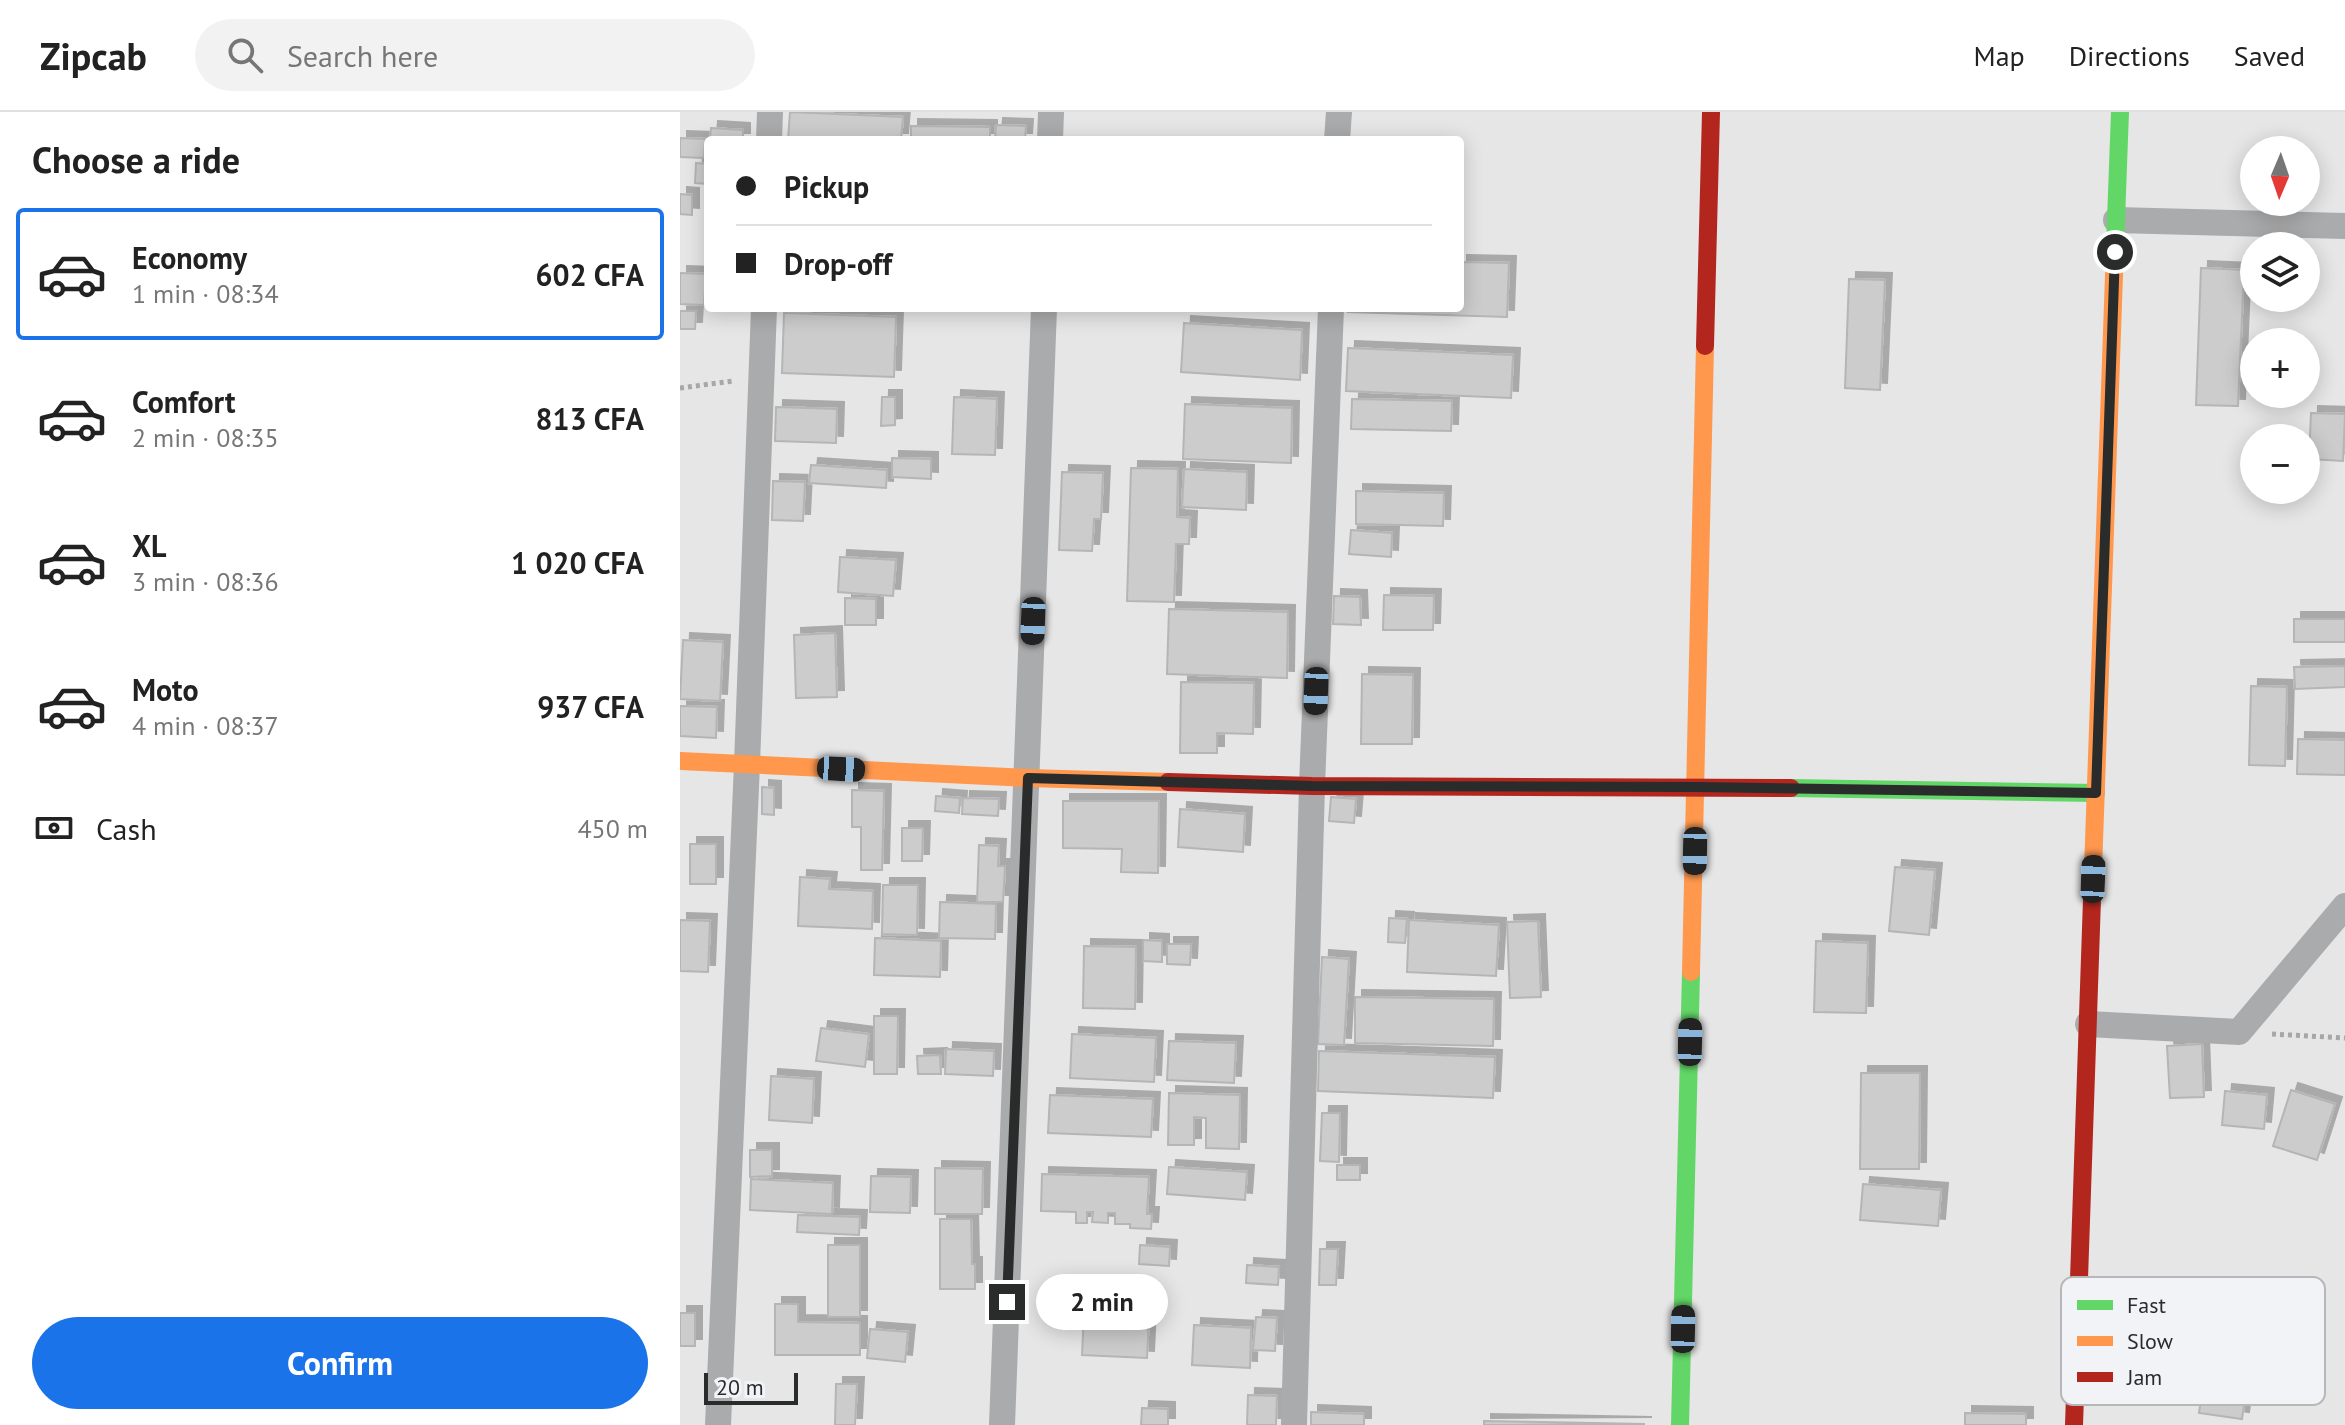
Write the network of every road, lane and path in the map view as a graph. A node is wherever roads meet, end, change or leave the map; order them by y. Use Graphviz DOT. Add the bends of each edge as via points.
graph roads {
  1 [pos="770,112"];
  2 [pos="1051,112"];
  3 [pos="1339,112"];
  4 [pos="1711,112"];
  5 [pos="2120,112"];
  6 [pos="769,136"];
  7 [pos="1050,136"];
  8 [pos="1337,136"];
  9 [pos="2116,220"];
  10 [pos="2345,226"];
  11 [pos="764,312"];
  12 [pos="1044,312"];
  13 [pos="1331,312"];
  14 [pos="762,378"];
  15 [pos="680,388"];
  16 [pos="680,761"];
  17 [pos="747,764"];
  18 [pos="1028,778"];
  19 [pos="1312,786"];
  20 [pos="1697,787"];
  21 [pos="2096,793"];
  22 [pos="2345,906"];
  23 [pos="2088,1024"];
  24 [pos="2239,1032"];
  25 [pos="2345,1038"];
  26 [pos="2079,1277"];
  27 [pos="2075,1405"];
  28 [pos="718,1425"];
  29 [pos="1002,1425"];
  30 [pos="1294,1425"];
  31 [pos="1680,1425"];
  32 [pos="2074,1425"];
  1 -- 6 [label="street"];
  2 -- 7 [label="street"];
  3 -- 8 [label="street"];
  4 -- 20 [label="street"];
  5 -- 9 [label="street"];
  9 -- 10 [label="street"];
  9 -- 21 [label="street"];
  11 -- 14 [label="street"];
  12 -- 18 [label="street"];
  13 -- 19 [label="street"];
  14 -- 15 [label="path"];
  14 -- 17 [label="street"];
  16 -- 17 [label="street"];
  17 -- 18 [label="street"];
  17 -- 28 [label="street"];
  18 -- 19 [label="street"];
  18 -- 29 [label="street"];
  19 -- 20 [label="street"];
  19 -- 30 [label="street"];
  20 -- 21 [label="street"];
  20 -- 31 [label="street"];
  21 -- 23 [label="street"];
  22 -- 24 [label="street"];
  23 -- 24 [label="street"];
  23 -- 26 [label="street"];
  24 -- 25 [label="path"];
  27 -- 32 [label="street"];
}
